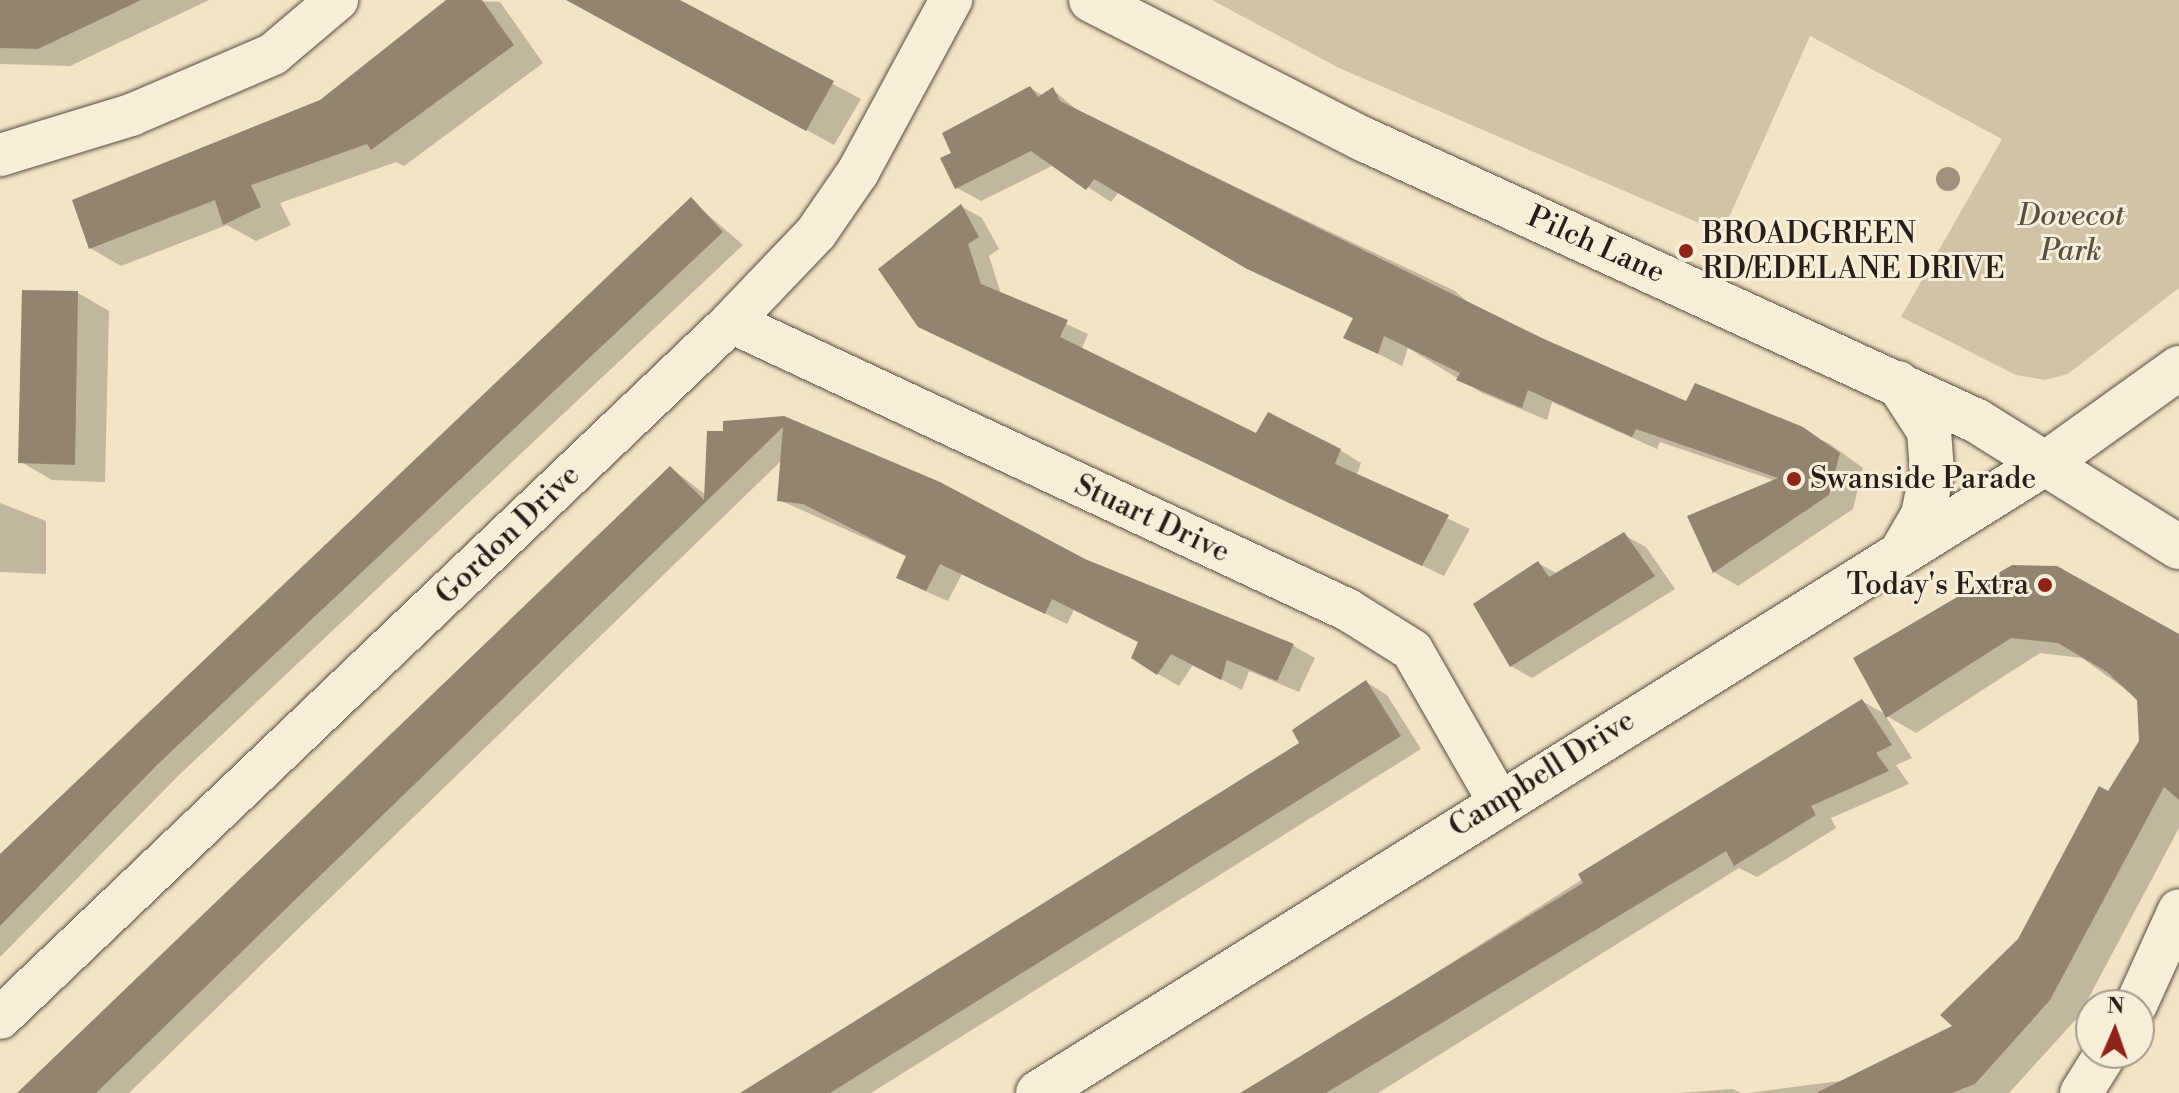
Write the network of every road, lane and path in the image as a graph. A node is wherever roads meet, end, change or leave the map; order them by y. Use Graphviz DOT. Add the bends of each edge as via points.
graph roads {
  1 [pos="337,0"];
  2 [pos="951,0"];
  3 [pos="1091,0"];
  4 [pos="0,155"];
  5 [pos="731,322"];
  6 [pos="2179,368"];
  7 [pos="1898,383"];
  8 [pos="2049,461"];
  9 [pos="2179,547"];
  10 [pos="1901,553"];
  11 [pos="1498,800"];
  12 [pos="2179,910"];
  13 [pos="2143,989"];
  14 [pos="0,1018"];
  15 [pos="2096,1069"];
  16 [pos="1038,1093"];
  17 [pos="2081,1093"];
  1 -- 4 [label="street" via="273,54 131,115"];
  2 -- 5 [label="street, Gordon Drive" via="858,172 816,233"];
  3 -- 7 [label="street, Pilch Lane" via="1363,139"];
  5 -- 11 [label="street, Stuart Drive" via="1348,610 1412,650"];
  5 -- 14 [label="street, Gordon Drive"];
  6 -- 8 [label="street, Campbell Drive"];
  7 -- 8 [label="street, Pilch Lane"];
  7 -- 10 [label="street" via="1923,418 1932,458 1923,515"];
  8 -- 9 [label="street, Pilch Lane"];
  8 -- 10 [label="street, Campbell Drive"];
  10 -- 11 [label="street, Campbell Drive"];
  11 -- 16 [label="street, Campbell Drive"];
  12 -- 13 [label="street"];
  15 -- 17 [label="street"];
}
